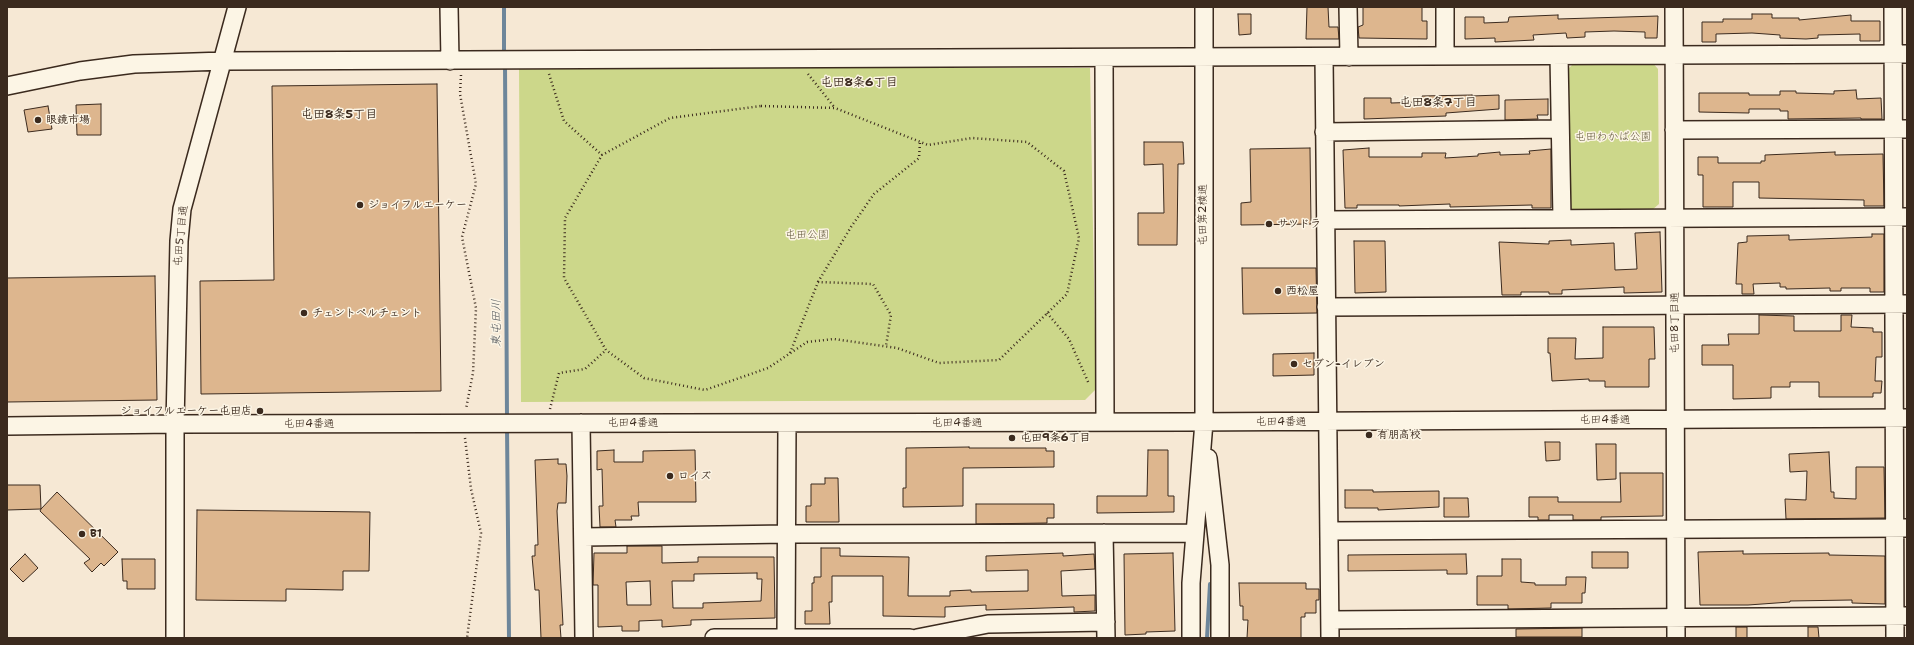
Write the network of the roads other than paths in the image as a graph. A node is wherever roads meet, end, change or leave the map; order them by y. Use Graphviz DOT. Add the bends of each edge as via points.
graph roads {
  1 [pos="237,7"];
  2 [pos="449,7"];
  3 [pos="1204,7"];
  4 [pos="1348,7"];
  5 [pos="1445,7"];
  6 [pos="1674,7"];
  7 [pos="1892,7"];
  8 [pos="1900,54"];
  9 [pos="1674,55"];
  10 [pos="1445,56"];
  11 [pos="1559,56"];
  12 [pos="1324,57"];
  13 [pos="1349,57"];
  14 [pos="1104,58"];
  15 [pos="1203,58"];
  16 [pos="224,61"];
  17 [pos="455,67"];
  18 [pos="7,86"];
  19 [pos="1560,129"];
  20 [pos="1900,129"];
  21 [pos="1674,130"];
  22 [pos="1324,132"];
  23 [pos="1900,217"];
  24 [pos="1562,219"];
  25 [pos="1674,219"];
  26 [pos="1325,220"];
  27 [pos="1900,304"];
  28 [pos="1675,306"];
  29 [pos="1326,307"];
  30 [pos="1901,418"];
  31 [pos="1675,420"];
  32 [pos="1105,422"];
  33 [pos="1204,422"];
  34 [pos="1328,422"];
  35 [pos="581,423"];
  36 [pos="787,423"];
  37 [pos="175,424"];
  38 [pos="7,426"];
  39 [pos="1901,528"];
  40 [pos="1676,529"];
  41 [pos="1329,531"];
  42 [pos="1194,533"];
  43 [pos="787,534"];
  44 [pos="1104,534"];
  45 [pos="583,537"];
  46 [pos="1901,616"];
  47 [pos="1677,618"];
  48 [pos="1330,620"];
  49 [pos="1106,630"];
  50 [pos="176,638"];
  51 [pos="584,638"];
  52 [pos="714,638"];
  53 [pos="786,638"];
  54 [pos="910,638"];
  55 [pos="917,638"];
  56 [pos="1191,638"];
  57 [pos="1220,638"];
  58 [pos="1330,638"];
  59 [pos="1676,638"];
  60 [pos="1895,638"];
  1 -- 16 [label="street, 屯田5丁目通"];
  2 -- 17 [label="street"];
  3 -- 15 [label="street, 屯田第2横通"];
  4 -- 13 [label="street"];
  5 -- 10 [label="street"];
  6 -- 9 [label="street, 屯田8丁目通"];
  7 -- 8 [label="street"];
  8 -- 9 [label="street"];
  8 -- 20 [label="street"];
  9 -- 11 [label="street"];
  9 -- 21 [label="street, 屯田8丁目通"];
  10 -- 11 [label="street"];
  10 -- 13 [label="street"];
  11 -- 19 [label="street"];
  12 -- 13 [label="street"];
  12 -- 15 [label="street"];
  12 -- 22 [label="street"];
  14 -- 15 [label="street"];
  14 -- 17 [label="street" via="491,61"];
  14 -- 32 [label="street"];
  15 -- 33 [label="street, 屯田第2横通"];
  16 -- 17 [label="street"];
  16 -- 18 [label="street" via="134,64 80,71"];
  16 -- 37 [label="street, 屯田5丁目通" via="182,209 176,294"];
  19 -- 22 [label="street"];
  19 -- 24 [label="street"];
  20 -- 21 [label="street"];
  20 -- 23 [label="street"];
  21 -- 25 [label="street, 屯田8丁目通"];
  22 -- 26 [label="street"];
  23 -- 25 [label="street"];
  23 -- 27 [label="street"];
  24 -- 25 [label="street"];
  24 -- 26 [label="street"];
  25 -- 28 [label="street, 屯田8丁目通"];
  26 -- 29 [label="street"];
  27 -- 28 [label="street"];
  27 -- 30 [label="street"];
  28 -- 29 [label="street"];
  28 -- 31 [label="street, 屯田8丁目通"];
  29 -- 34 [label="street"];
  30 -- 31 [label="street, 屯田4番通"];
  30 -- 39 [label="street"];
  31 -- 34 [label="street, 屯田4番通"];
  31 -- 40 [label="street, 屯田8丁目通"];
  32 -- 33 [label="street, 屯田4番通"];
  32 -- 36 [label="street, 屯田4番通"];
  33 -- 34 [label="street, 屯田4番通"];
  33 -- 42 [label="street"];
  33 -- 57 [label="street" via="1220,565"];
  34 -- 41 [label="street"];
  35 -- 36 [label="street, 屯田4番通"];
  35 -- 37 [label="street, 屯田4番通"];
  35 -- 45 [label="street"];
  36 -- 43 [label="street"];
  37 -- 38 [label="street, 屯田4番通"];
  37 -- 50 [label="street, 屯田5丁目通"];
  39 -- 40 [label="street"];
  39 -- 46 [label="street"];
  40 -- 41 [label="street"];
  40 -- 47 [label="street, 屯田8丁目通"];
  41 -- 48 [label="street"];
  42 -- 44 [label="street"];
  42 -- 56 [label="street"];
  43 -- 44 [label="street"];
  43 -- 45 [label="street"];
  43 -- 53 [label="street"];
  44 -- 49 [label="street"];
  45 -- 51 [label="street"];
  46 -- 47 [label="street"];
  46 -- 60 [label="street"];
  47 -- 48 [label="street"];
  47 -- 59 [label="street, 屯田8丁目通"];
  48 -- 58 [label="street"];
  49 -- 55 [label="street" via="988,624"];
  52 -- 53 [label="street"];
  53 -- 54 [label="street"];
}
